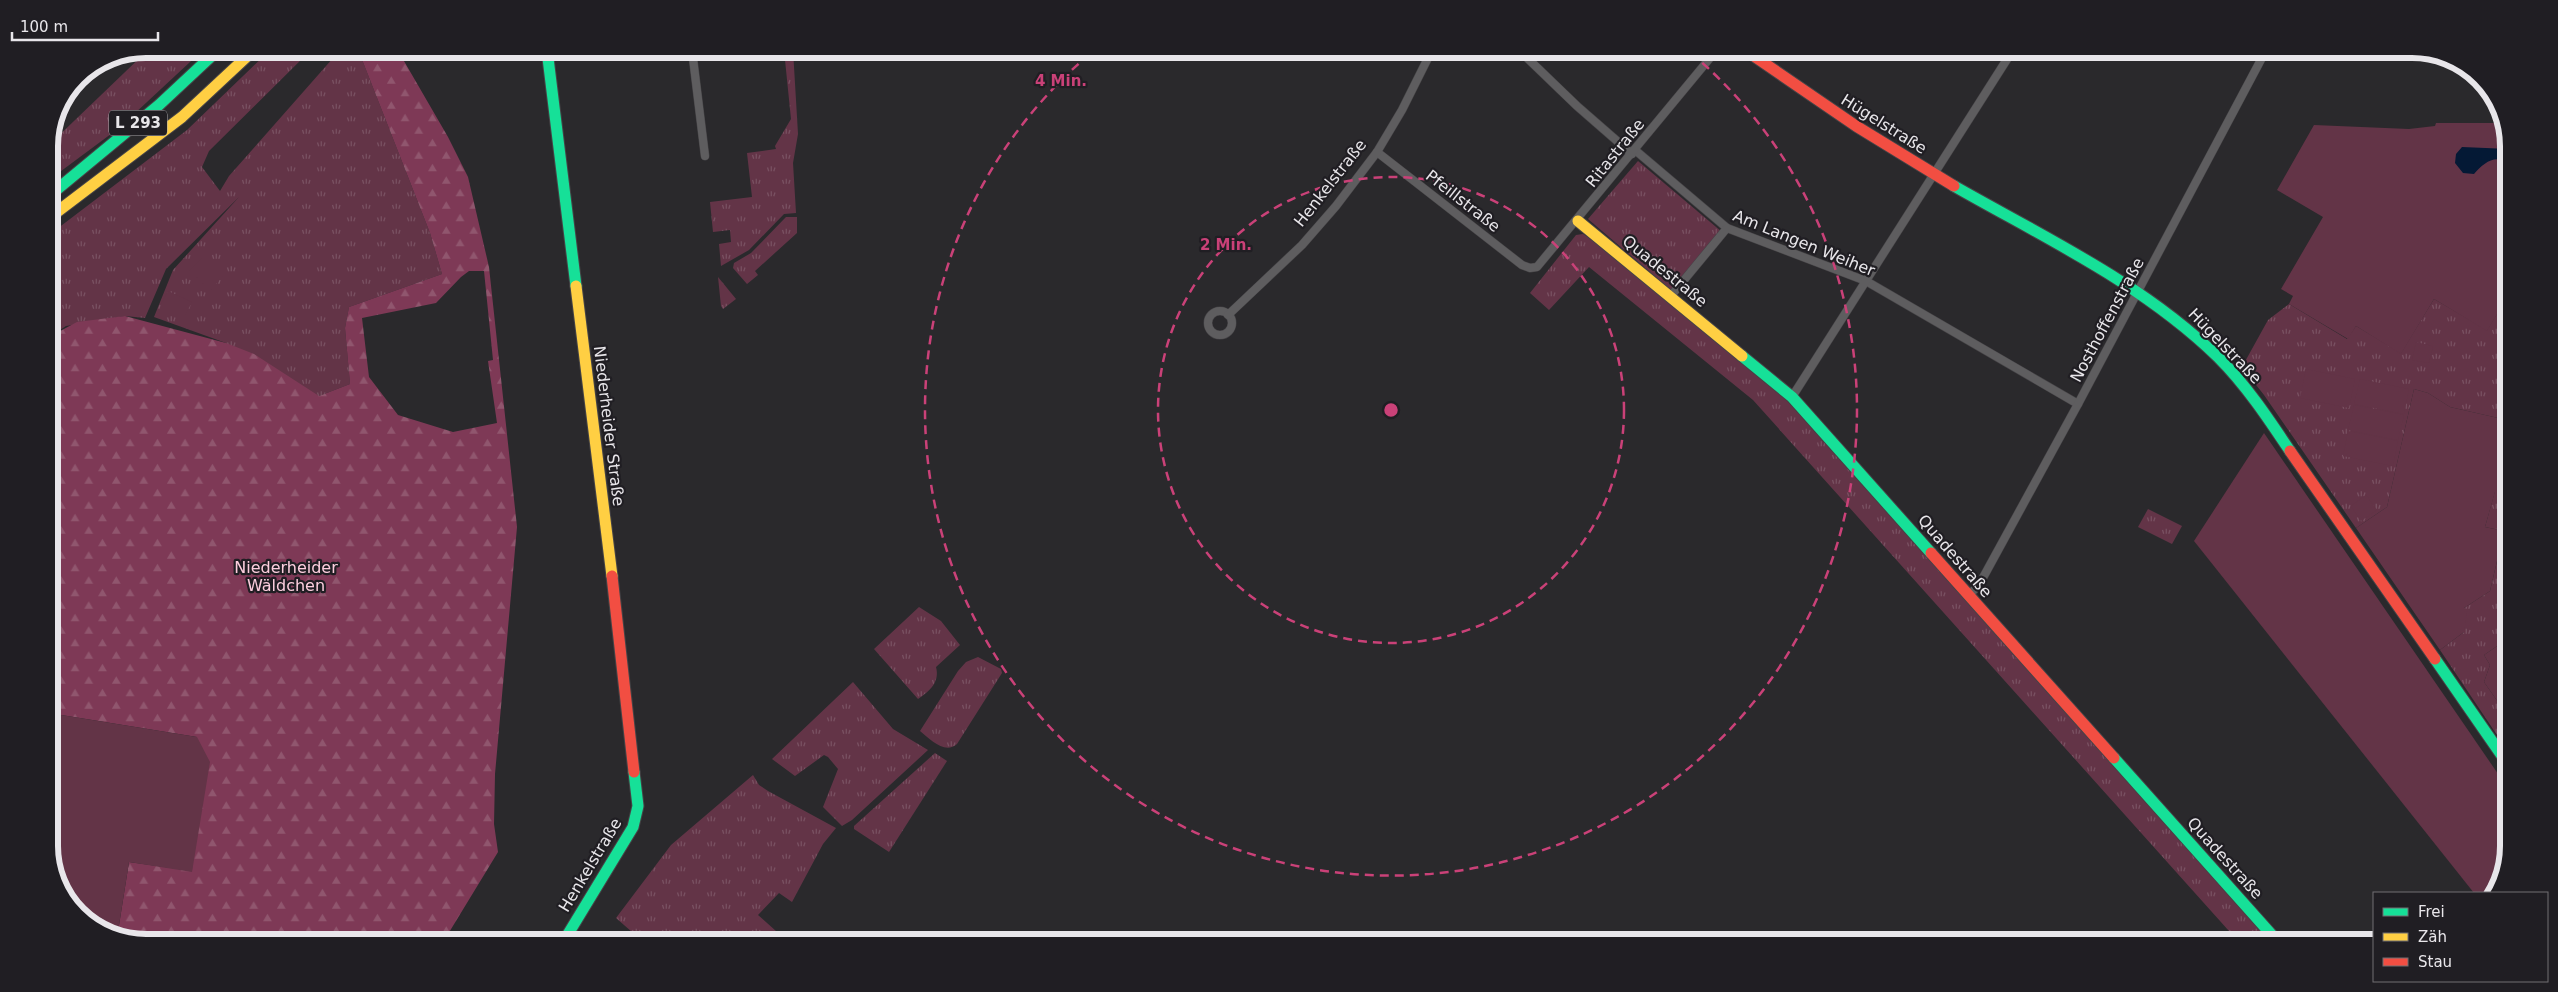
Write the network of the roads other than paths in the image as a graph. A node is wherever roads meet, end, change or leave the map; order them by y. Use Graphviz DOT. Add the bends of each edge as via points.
graph roads {
  1 [pos="209,58"];
  2 [pos="245,58"];
  3 [pos="548,58"];
  4 [pos="693,58"];
  5 [pos="1428,58"];
  6 [pos="1527,58"];
  7 [pos="1710,58"];
  8 [pos="1757,58"];
  9 [pos="2008,58"];
  10 [pos="2262,58"];
  11 [pos="1377,152"];
  12 [pos="1634,152"];
  13 [pos="705,156"];
  14 [pos="1934,174"];
  15 [pos="58,189"];
  16 [pos="58,211"];
  17 [pos="1578,221"];
  18 [pos="1727,228"];
  19 [pos="1534,268"];
  20 [pos="1866,281"];
  21 [pos="2138,292"];
  22 [pos="1670,297"];
  23 [pos="1228,315"];
  24 [pos="1792,397"];
  25 [pos="2078,404"];
  26 [pos="1968,596"];
  27 [pos="2500,753"];
  28 [pos="638,806"];
  29 [pos="568,934"];
  30 [pos="2271,934"];
  1 -- 15 [label="main road, L 293" via="152,112"];
  2 -- 16 [label="main road, L 293" via="167,129"];
  3 -- 28 [label="main road, Niederheider Straße"];
  4 -- 13 [label="street"];
  5 -- 11 [label="street, Henkelstraße"];
  6 -- 12 [label="street, Am Langen Weiher" via="1577,106"];
  7 -- 12 [label="street, Ritastraße"];
  8 -- 14 [label="main road, Hügelstraße" via="1853,126"];
  9 -- 14 [label="street"];
  10 -- 21 [label="street, Nosthoffenstraße"];
  11 -- 19 [label="street, Pfeillstraße" via="1522,265"];
  11 -- 23 [label="street, Henkelstraße" via="1320,227"];
  12 -- 17 [label="street, Ritastraße"];
  12 -- 18 [label="street, Am Langen Weiher"];
  14 -- 20 [label="street"];
  14 -- 21 [label="main road, Hügelstraße"];
  17 -- 19 [label="street, Ritastraße" via="1544,262"];
  17 -- 22 [label="main road, Quadestraße"];
  18 -- 20 [label="street, Am Langen Weiher"];
  18 -- 22 [label="street"];
  20 -- 24 [label="street"];
  20 -- 25 [label="street, Am Langen Weiher"];
  21 -- 25 [label="street, Nosthoffenstraße"];
  21 -- 27 [label="main road, Hügelstraße" via="2197,336 2248,390"];
  22 -- 24 [label="main road, Quadestraße"];
  24 -- 26 [label="main road, Quadestraße"];
  25 -- 26 [label="street, Nosthoffenstraße" via="1979,586"];
  26 -- 30 [label="main road, Quadestraße"];
  28 -- 29 [label="main road, Henkelstraße" via="633,827"];
}
